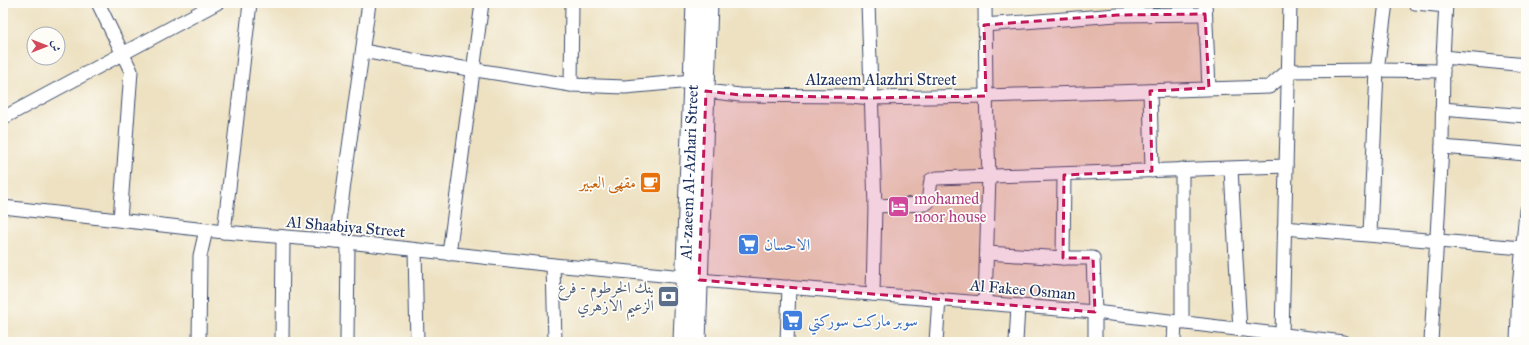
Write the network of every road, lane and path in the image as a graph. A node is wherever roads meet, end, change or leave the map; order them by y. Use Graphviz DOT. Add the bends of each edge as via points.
graph roads {
  1 [pos="98,3"];
  2 [pos="217,3"];
  3 [pos="250,3"];
  4 [pos="369,3"];
  5 [pos="482,3"];
  6 [pos="572,3"];
  7 [pos="695,3"];
  8 [pos="709,3"];
  9 [pos="868,3"];
  10 [pos="985,3"];
  11 [pos="1290,3"];
  12 [pos="1386,3"];
  13 [pos="1414,3"];
  14 [pos="1446,4"];
  15 [pos="1205,8"];
  16 [pos="1117,9"];
  17 [pos="984,24"];
  18 [pos="363,51"];
  19 [pos="124,54"];
  20 [pos="1443,57"];
  21 [pos="1526,65"];
  22 [pos="474,70"];
  23 [pos="1377,70"];
  24 [pos="1288,71"];
  25 [pos="1443,71"];
  26 [pos="692,81"];
  27 [pos="571,85"];
  28 [pos="1209,88"];
  29 [pos="706,91"];
  30 [pos="1150,91"];
  31 [pos="986,96"];
  32 [pos="871,98"];
  33 [pos="1442,110"];
  34 [pos="1526,116"];
  35 [pos="3,118"];
  36 [pos="1442,148"];
  37 [pos="1526,154"];
  38 [pos="1286,166"];
  39 [pos="1231,169"];
  40 [pos="1182,170"];
  41 [pos="1152,171"];
  42 [pos="989,175"];
  43 [pos="1064,175"];
  44 [pos="875,206"];
  45 [pos="3,207"];
  46 [pos="1526,211"];
  47 [pos="120,220"];
  48 [pos="1284,228"];
  49 [pos="206,230"];
  50 [pos="224,232"];
  51 [pos="1370,234"];
  52 [pos="283,237"];
  53 [pos="1438,240"];
  54 [pos="342,241"];
  55 [pos="1522,248"];
  56 [pos="415,250"];
  57 [pos="988,253"];
  58 [pos="449,254"];
  59 [pos="1063,258"];
  60 [pos="553,265"];
  61 [pos="692,278"];
  62 [pos="789,287"];
  63 [pos="873,294"];
  64 [pos="939,299"];
  65 [pos="985,303"];
  66 [pos="1018,306"];
  67 [pos="1095,312"];
  68 [pos="1179,322"];
  69 [pos="1240,330"];
  70 [pos="1282,335"];
  71 [pos="1253,337"];
  72 [pos="1325,341"];
  73 [pos="199,342"];
  74 [pos="282,342"];
  75 [pos="347,342"];
  76 [pos="417,342"];
  77 [pos="555,342"];
  78 [pos="682,342"];
  79 [pos="697,342"];
  80 [pos="787,342"];
  81 [pos="936,342"];
  82 [pos="1016,342"];
  83 [pos="1095,342"];
  84 [pos="1174,342"];
  85 [pos="1343,342"];
  86 [pos="1432,342"];
  87 [pos="1517,342"];
  1 -- 19 [label="street"];
  2 -- 19 [label="street"];
  3 -- 50 [label="street"];
  4 -- 18 [label="street"];
  5 -- 22 [label="street"];
  6 -- 27 [label="street"];
  7 -- 26 [label="main road, Al-zaeem Al-Azhari Street"];
  8 -- 29 [label="main road, Al-zaeem Al-Azhari Street"];
  9 -- 32 [label="street"];
  10 -- 17 [label="street"];
  11 -- 24 [label="street"];
  12 -- 23 [label="street"];
  13 -- 14 [label="street"];
  14 -- 20 [label="street"];
  15 -- 16 [label="street"];
  15 -- 28 [label="street"];
  16 -- 17 [label="street"];
  17 -- 31 [label="street"];
  18 -- 22 [label="street"];
  18 -- 54 [label="street"];
  19 -- 35 [label="street"];
  19 -- 47 [label="street" via="131,71"];
  20 -- 21 [label="street"];
  20 -- 25 [label="street"];
  22 -- 27 [label="street"];
  22 -- 58 [label="street"];
  23 -- 24 [label="street"];
  23 -- 25 [label="street"];
  23 -- 51 [label="street"];
  24 -- 28 [label="street, Alzaeem Alazhri Street" via="1268,86"];
  24 -- 38 [label="street"];
  25 -- 33 [label="street"];
  26 -- 27 [label="street" via="625,87"];
  26 -- 29 [label="street, Alzaeem Alazhri Street"];
  26 -- 61 [label="main road, Al-zaeem Al-Azhari Street"];
  28 -- 30 [label="street, Alzaeem Alazhri Street"];
  29 -- 32 [label="street, Alzaeem Alazhri Street" via="740,95"];
  29 -- 61 [label="main road, Al-zaeem Al-Azhari Street"];
  30 -- 31 [label="street, Alzaeem Alazhri Street"];
  30 -- 41 [label="street"];
  31 -- 32 [label="street, Alzaeem Alazhri Street"];
  31 -- 42 [label="street"];
  32 -- 44 [label="street"];
  33 -- 34 [label="street"];
  33 -- 36 [label="street"];
  36 -- 37 [label="street"];
  36 -- 53 [label="street"];
  38 -- 39 [label="street"];
  38 -- 48 [label="street"];
  39 -- 40 [label="street"];
  39 -- 69 [label="street"];
  40 -- 41 [label="street"];
  40 -- 68 [label="street"];
  41 -- 43 [label="street"];
  42 -- 43 [label="street"];
  42 -- 44 [label="street" via="931,180 928,202 925,204"];
  42 -- 57 [label="street"];
  43 -- 59 [label="street"];
  44 -- 63 [label="street"];
  45 -- 47 [label="street, Al Shaabiya Street"];
  46 -- 55 [label="street"];
  47 -- 49 [label="street, Al Shaabiya Street"];
  48 -- 51 [label="street"];
  48 -- 70 [label="street"];
  49 -- 50 [label="street, Al Shaabiya Street"];
  49 -- 73 [label="street" via="200,256"];
  50 -- 52 [label="street, Al Shaabiya Street"];
  51 -- 53 [label="street"];
  52 -- 54 [label="street, Al Shaabiya Street"];
  52 -- 74 [label="street"];
  53 -- 55 [label="street"];
  53 -- 86 [label="street"];
  54 -- 56 [label="street, Al Shaabiya Street"];
  54 -- 75 [label="street"];
  55 -- 87 [label="street"];
  56 -- 58 [label="street, Al Shaabiya Street"];
  56 -- 76 [label="street"];
  57 -- 59 [label="street"];
  57 -- 65 [label="street"];
  58 -- 60 [label="street, Al Shaabiya Street"];
  59 -- 67 [label="street" via="1093,258"];
  60 -- 61 [label="street, Al Shaabiya Street"];
  60 -- 77 [label="street"];
  61 -- 62 [label="street, Al Fakee Osman"];
  61 -- 78 [label="main road, Al-zaeem Al-Azhari Street"];
  61 -- 79 [label="main road, Al-zaeem Al-Azhari Street"];
  62 -- 63 [label="street, Al Fakee Osman"];
  62 -- 80 [label="street"];
  63 -- 64 [label="street, Al Fakee Osman"];
  64 -- 65 [label="street, Al Fakee Osman"];
  64 -- 81 [label="street"];
  65 -- 66 [label="street, Al Fakee Osman"];
  66 -- 67 [label="street, Al Fakee Osman"];
  66 -- 82 [label="street"];
  67 -- 68 [label="street, Al Fakee Osman"];
  67 -- 83 [label="street"];
  68 -- 69 [label="street, Al Fakee Osman"];
  68 -- 84 [label="street"];
  69 -- 71 [label="street, Al Fakee Osman"];
  70 -- 71 [label="street, Al Fakee Osman"];
  70 -- 72 [label="street, Al Fakee Osman"];
  72 -- 85 [label="street, Al Fakee Osman"];
}
